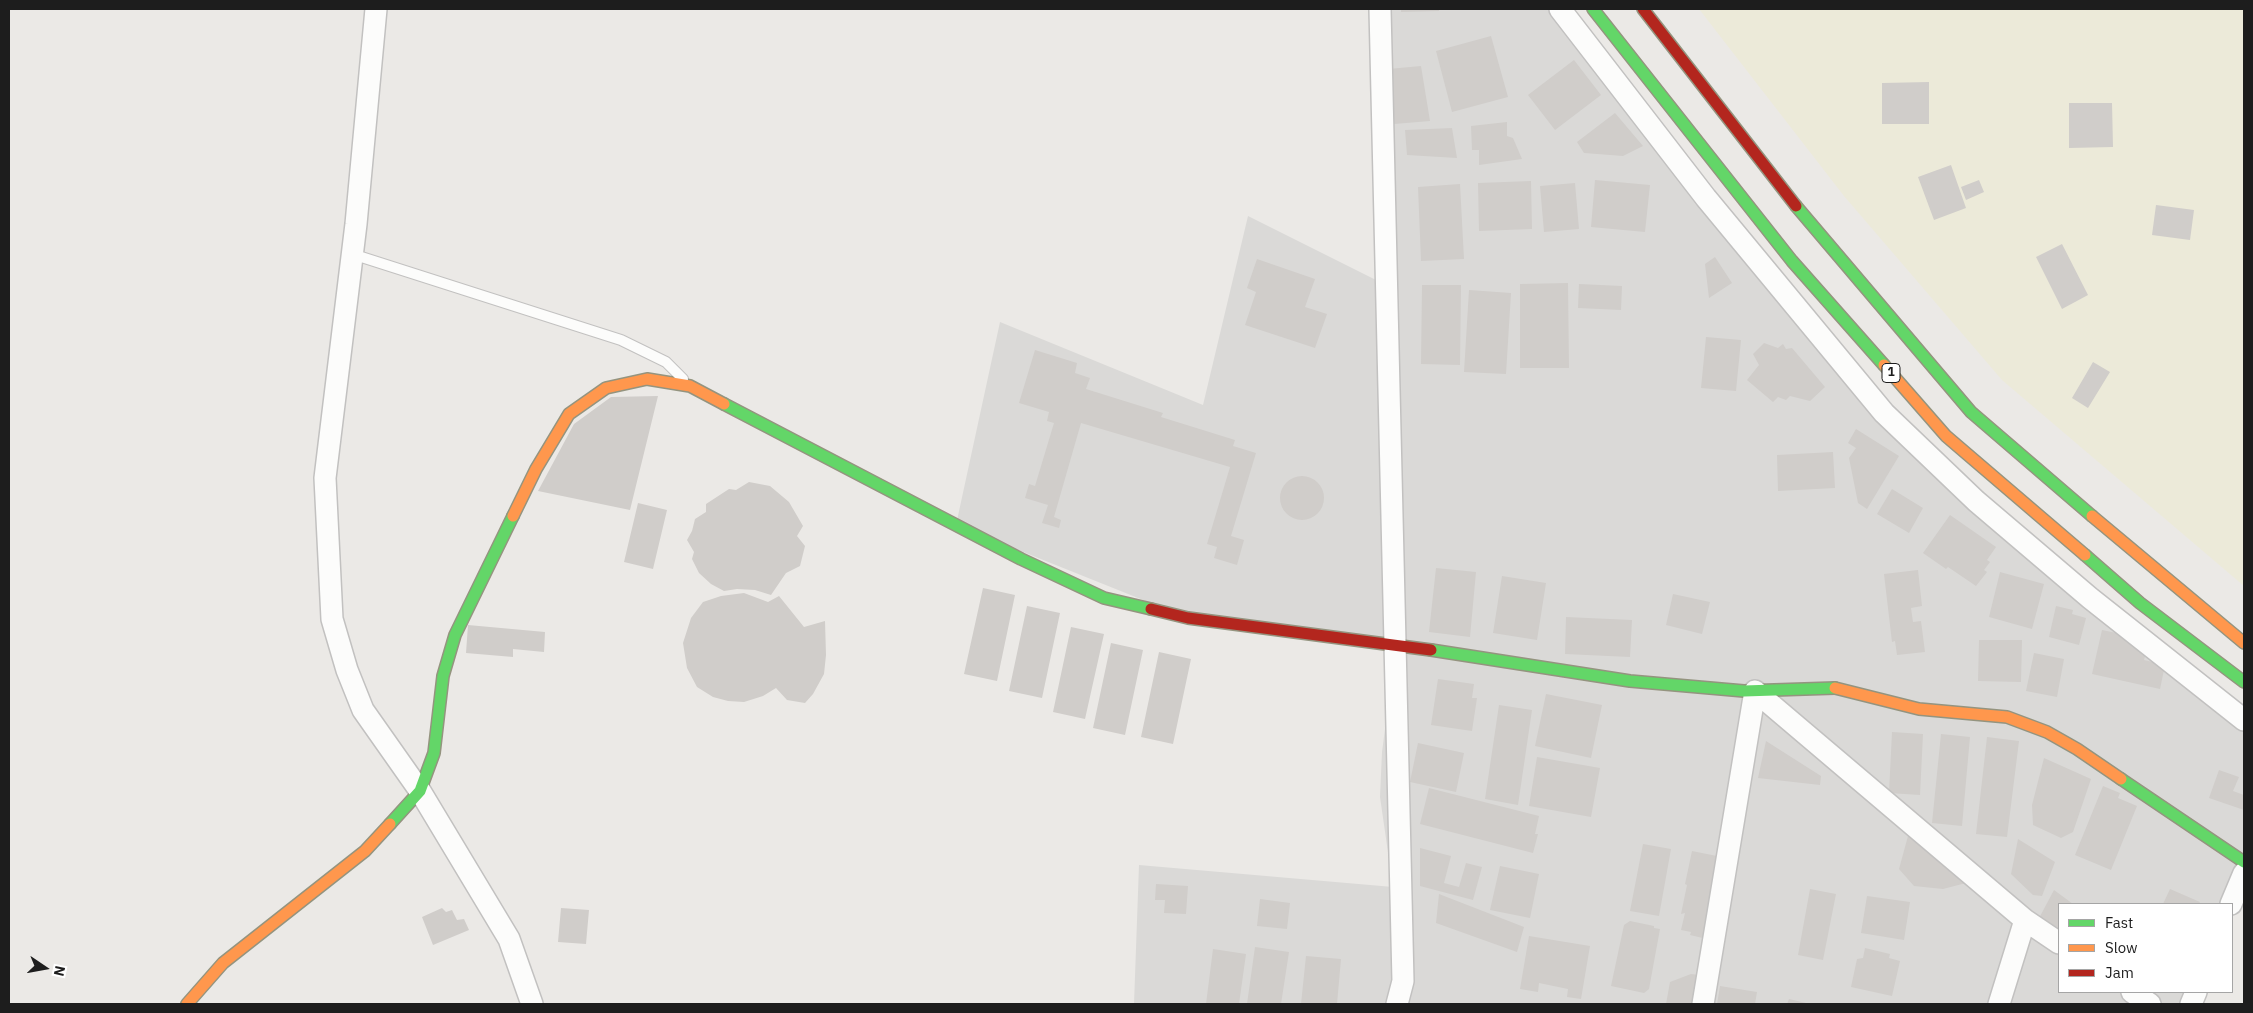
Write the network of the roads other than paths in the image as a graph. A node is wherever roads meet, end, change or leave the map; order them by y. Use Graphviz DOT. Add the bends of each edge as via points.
graph roads {
  1 [pos="376,9"];
  2 [pos="1380,9"];
  3 [pos="1560,9"];
  4 [pos="1593,9"];
  5 [pos="1643,9"];
  6 [pos="352,254"];
  7 [pos="690,386"];
  8 [pos="2244,643"];
  9 [pos="1396,645"];
  10 [pos="2244,682"];
  11 [pos="1755,691"];
  12 [pos="2244,720"];
  13 [pos="420,791"];
  14 [pos="2244,862"];
  15 [pos="2244,873"];
  16 [pos="2232,903"];
  17 [pos="2025,920"];
  18 [pos="2058,942"];
  19 [pos="2134,993"];
  20 [pos="187,1004"];
  21 [pos="532,1004"];
  22 [pos="1397,1004"];
  23 [pos="1704,1004"];
  24 [pos="1999,1004"];
  25 [pos="2150,1004"];
  1 -- 6 [label="street"];
  2 -- 9 [label="street"];
  3 -- 12 [label="street" via="1706,198 1884,413 1984,508 2090,598"];
  4 -- 10 [label="street, 1" via="1792,261 1946,436 2140,603"];
  5 -- 8 [label="street" via="1810,224 1971,412"];
  6 -- 7 [label="lane" via="620,340 666,362"];
  6 -- 13 [label="street" via="324,478 332,619 363,710"];
  7 -- 9 [label="street" via="1021,559 1104,598 1188,618"];
  7 -- 13 [label="street" via="647,379 606,388 569,414 536,469 455,635 443,676 434,753"];
  9 -- 11 [label="street" via="1630,681"];
  9 -- 22 [label="street" via="1403,981"];
  11 -- 14 [label="street" via="1830,687 1920,709 2007,717 2047,732 2077,749"];
  11 -- 17 [label="street"];
  11 -- 23 [label="street"];
  13 -- 20 [label="street" via="364,851 223,963"];
  13 -- 21 [label="street" via="510,939"];
  15 -- 16 [label="street"];
  17 -- 18 [label="street"];
  17 -- 24 [label="street"];
  19 -- 25 [label="street"];
}
